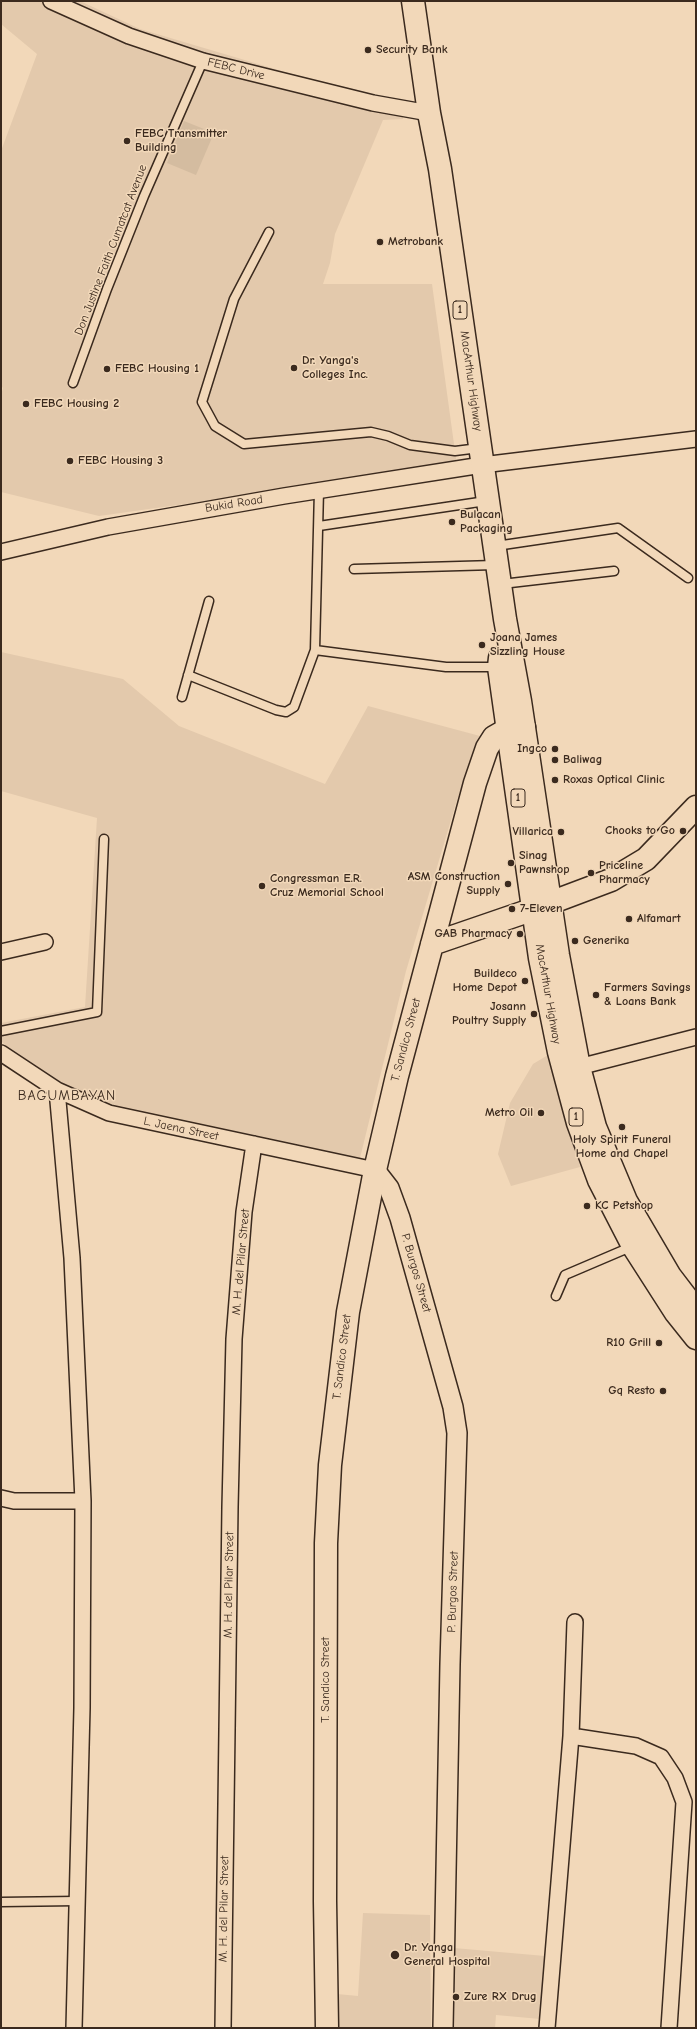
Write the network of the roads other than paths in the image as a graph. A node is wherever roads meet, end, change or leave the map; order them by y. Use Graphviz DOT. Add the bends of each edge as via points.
graph roads {
  1 [pos="51,1"];
  2 [pos="412,1"];
  3 [pos="204,61"];
  4 [pos="429,113"];
  5 [pos="269,232"];
  6 [pos="73,383"];
  7 [pos="696,438"];
  8 [pos="477,460"];
  9 [pos="319,490"];
  10 [pos="489,501"];
  11 [pos="319,526"];
  12 [pos="1,552"];
  13 [pos="498,565"];
  14 [pos="354,569"];
  15 [pos="614,571"];
  16 [pos="688,578"];
  17 [pos="209,601"];
  18 [pos="506,620"];
  19 [pos="315,650"];
  20 [pos="499,667"];
  21 [pos="188,675"];
  22 [pos="182,697"];
  23 [pos="516,728"];
  24 [pos="696,807"];
  25 [pos="104,839"];
  26 [pos="543,906"];
  27 [pos="45,942"];
  28 [pos="432,944"];
  29 [pos="1,952"];
  30 [pos="1,1030"];
  31 [pos="696,1037"];
  32 [pos="1,1053"];
  33 [pos="571,1068"];
  34 [pos="57,1090"];
  35 [pos="254,1144"];
  36 [pos="375,1170"];
  37 [pos="640,1242"];
  38 [pos="556,1296"];
  39 [pos="696,1310"];
  40 [pos="696,1338"];
  41 [pos="1,1498"];
  42 [pos="83,1501"];
  43 [pos="575,1622"];
  44 [pos="571,1736"];
  45 [pos="77,1901"];
  46 [pos="1,1902"];
  47 [pos="74,2028"];
  48 [pos="223,2028"];
  49 [pos="327,2028"];
  50 [pos="444,2028"];
  51 [pos="547,2028"];
  52 [pos="669,2028"];
  1 -- 3 [label="street, FEBC Drive" via="130,36"];
  2 -- 4 [label="main road, MacArthur Highway / 1"];
  3 -- 4 [label="street, FEBC Drive" via="372,103"];
  3 -- 6 [label="lane, Don Justine Faith Cumatcat Avenue" via="144,196"];
  4 -- 8 [label="main road, MacArthur Highway / 1" via="440,170"];
  5 -- 8 [label="lane" via="234,299 202,402 215,426 244,444 371,432 410,445 455,452"];
  7 -- 8 [label="street, Bukid Road"];
  8 -- 9 [label="street, Bukid Road"];
  8 -- 10 [label="main road, MacArthur Highway / 1"];
  9 -- 11 [label="lane"];
  9 -- 12 [label="street, Bukid Road" via="108,527"];
  10 -- 11 [label="lane"];
  10 -- 13 [label="main road, MacArthur Highway / 1"];
  11 -- 19 [label="lane"];
  13 -- 14 [label="lane"];
  13 -- 15 [label="lane"];
  13 -- 16 [label="lane" via="618,528"];
  13 -- 18 [label="main road, MacArthur Highway / 1"];
  17 -- 21 [label="lane"];
  18 -- 20 [label="main road, MacArthur Highway / 1"];
  18 -- 23 [label="main road, MacArthur Highway / 1"];
  19 -- 20 [label="lane" via="446,667"];
  19 -- 21 [label="lane" via="294,707 286,712"];
  20 -- 23 [label="main road, MacArthur Highway / 1"];
  21 -- 22 [label="lane"];
  23 -- 26 [label="main road, MacArthur Highway / 1"];
  23 -- 28 [label="main road, T. Sandico Street" via="494,737 487,748 452,863"];
  24 -- 26 [label="main road" via="646,859 611,880"];
  25 -- 30 [label="lane" via="97,1012"];
  26 -- 28 [label="main road"];
  26 -- 33 [label="main road, MacArthur Highway / 1" via="565,1000"];
  27 -- 29 [label="street"];
  28 -- 36 [label="main road, T. Sandico Street"];
  31 -- 33 [label="street"];
  32 -- 34 [label="street, L. Jaena Street"];
  33 -- 37 [label="main road, MacArthur Highway / 1" via="587,1152 599,1180"];
  34 -- 35 [label="street, L. Jaena Street" via="109,1113"];
  34 -- 42 [label="street" via="72,1258"];
  35 -- 36 [label="street, L. Jaena Street"];
  35 -- 48 [label="street, M. H. del Pilar Street" via="244,1212 234,1339"];
  36 -- 49 [label="main road, T. Sandico Street" via="348,1312 330,1465 326,1611"];
  36 -- 50 [label="street, P. Burgos Street" via="389,1188 400,1218 453,1407 457,1434"];
  37 -- 38 [label="lane" via="565,1275"];
  37 -- 39 [label="main road, MacArthur Highway / 1"];
  37 -- 40 [label="main road, MacArthur Highway / 1" via="676,1313"];
  41 -- 42 [label="street" via="14,1501"];
  42 -- 45 [label="street" via="82,1708"];
  43 -- 44 [label="street"];
  44 -- 51 [label="street"];
  44 -- 52 [label="street" via="636,1746 661,1757 675,1778 684,1802"];
  45 -- 46 [label="lane"];
  45 -- 47 [label="street"];
}
